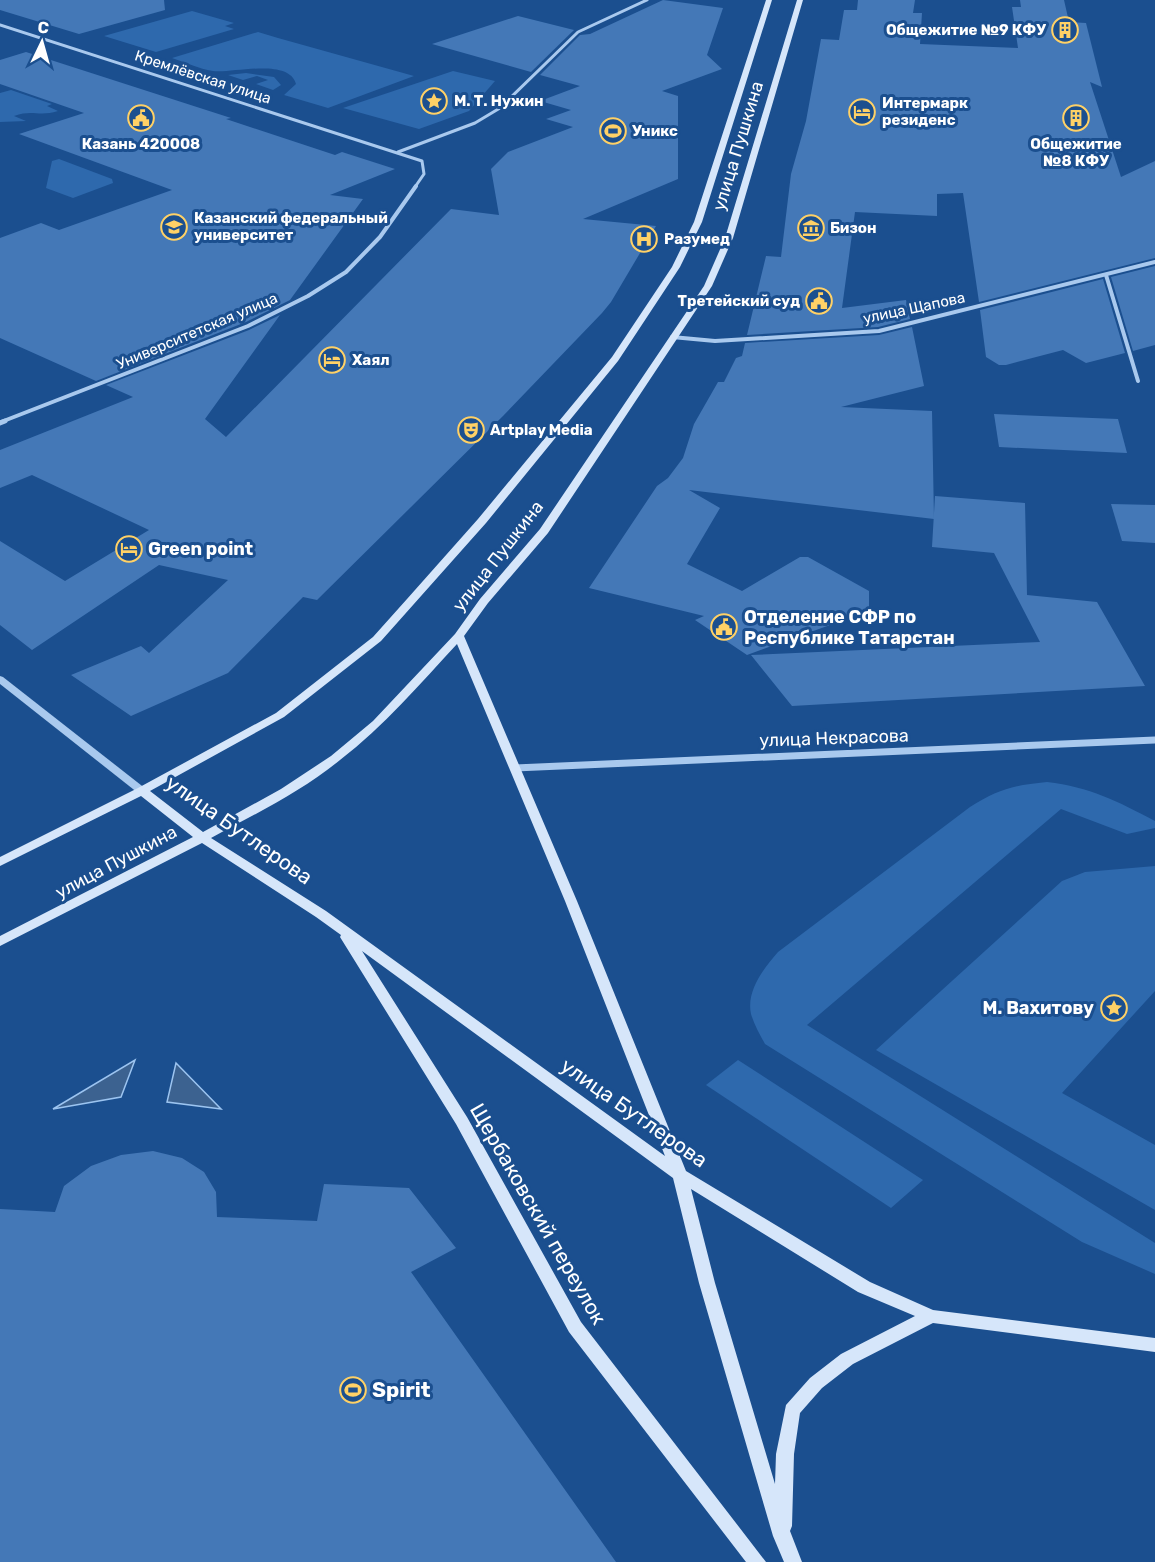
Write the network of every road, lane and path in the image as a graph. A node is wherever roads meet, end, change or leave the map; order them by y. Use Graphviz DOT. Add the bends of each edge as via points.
graph roads {
  1 [pos="647,0"];
  2 [pos="769,0"];
  3 [pos="800,0"];
  4 [pos="0,25"];
  5 [pos="398,152"];
  6 [pos="1155,262"];
  7 [pos="1106,275"];
  8 [pos="672,338"];
  9 [pos="1138,381"];
  10 [pos="0,423"];
  11 [pos="459,636"];
  12 [pos="0,679"];
  13 [pos="1155,740"];
  14 [pos="515,768"];
  15 [pos="142,791"];
  16 [pos="202,838"];
  17 [pos="0,862"];
  18 [pos="343,931"];
  19 [pos="0,942"];
  20 [pos="680,1175"];
  21 [pos="931,1316"];
  22 [pos="1155,1345"];
  23 [pos="782,1536"];
  24 [pos="757,1562"];
  25 [pos="793,1562"];
  1 -- 5 [label="street" via="578,32 500,108"];
  2 -- 15 [label="main road, улица Пушкина" via="698,222 676,267 608,368 483,521 377,639 280,715"];
  3 -- 8 [label="main road, улица Пушкина" via="729,238 708,286"];
  4 -- 5 [label="street, Кремлёвская улица"];
  5 -- 10 [label="street, Университетская улица" via="422,161 424,174 380,237 346,272 248,326"];
  6 -- 7 [label="street, улица Щапова"];
  7 -- 8 [label="street, улица Щапова" via="879,331 715,341"];
  7 -- 9 [label="street"];
  8 -- 11 [label="main road, улица Пушкина" via="544,531"];
  11 -- 14 [label="main road"];
  11 -- 16 [label="main road, улица Пушкина" via="377,723 335,759"];
  12 -- 15 [label="street"];
  13 -- 14 [label="street, улица Некрасова"];
  14 -- 20 [label="main road"];
  15 -- 16 [label="main road, улица Бутлерова"];
  15 -- 17 [label="main road, улица Пушкина"];
  16 -- 18 [label="main road, улица Бутлерова"];
  16 -- 19 [label="main road, улица Пушкина"];
  18 -- 20 [label="main road, улица Бутлерова"];
  18 -- 24 [label="main road, Щербаковский переулок" via="462,1121 575,1328"];
  20 -- 21 [label="main road, улица Бутлерова" via="864,1287"];
  20 -- 23 [label="main road" via="707,1283"];
  21 -- 22 [label="main road, улица Бутлерова"];
  21 -- 23 [label="main road" via="847,1359 816,1383 792,1410 785,1454"];
  23 -- 25 [label="main road"];
}
